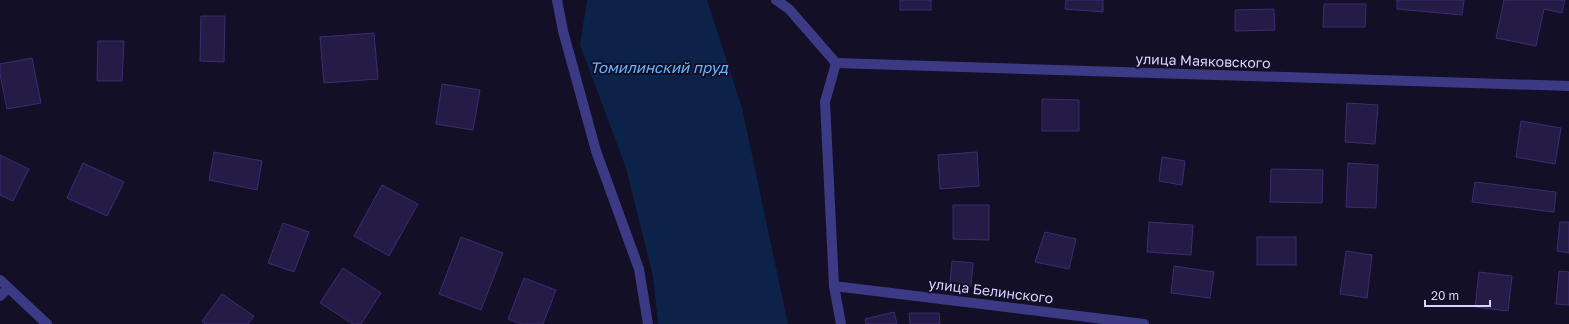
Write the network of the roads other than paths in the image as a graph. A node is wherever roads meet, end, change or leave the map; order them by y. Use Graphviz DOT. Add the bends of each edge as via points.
graph roads {
  1 [pos="557,0"];
  2 [pos="776,0"];
  3 [pos="836,63"];
  4 [pos="1569,86"];
  5 [pos="0,280"];
  6 [pos="834,286"];
  7 [pos="8,288"];
  8 [pos="0,296"];
  9 [pos="47,324"];
  10 [pos="648,324"];
  11 [pos="841,324"];
  12 [pos="1144,324"];
  1 -- 10 [label="street" via="596,151 639,269"];
  2 -- 3 [label="street" via="789,9"];
  3 -- 4 [label="street, улица Маяковского"];
  3 -- 6 [label="street" via="825,102"];
  5 -- 7 [label="street"];
  6 -- 11 [label="street"];
  6 -- 12 [label="street, улица Белинского"];
  7 -- 8 [label="street"];
  7 -- 9 [label="street"];
}
